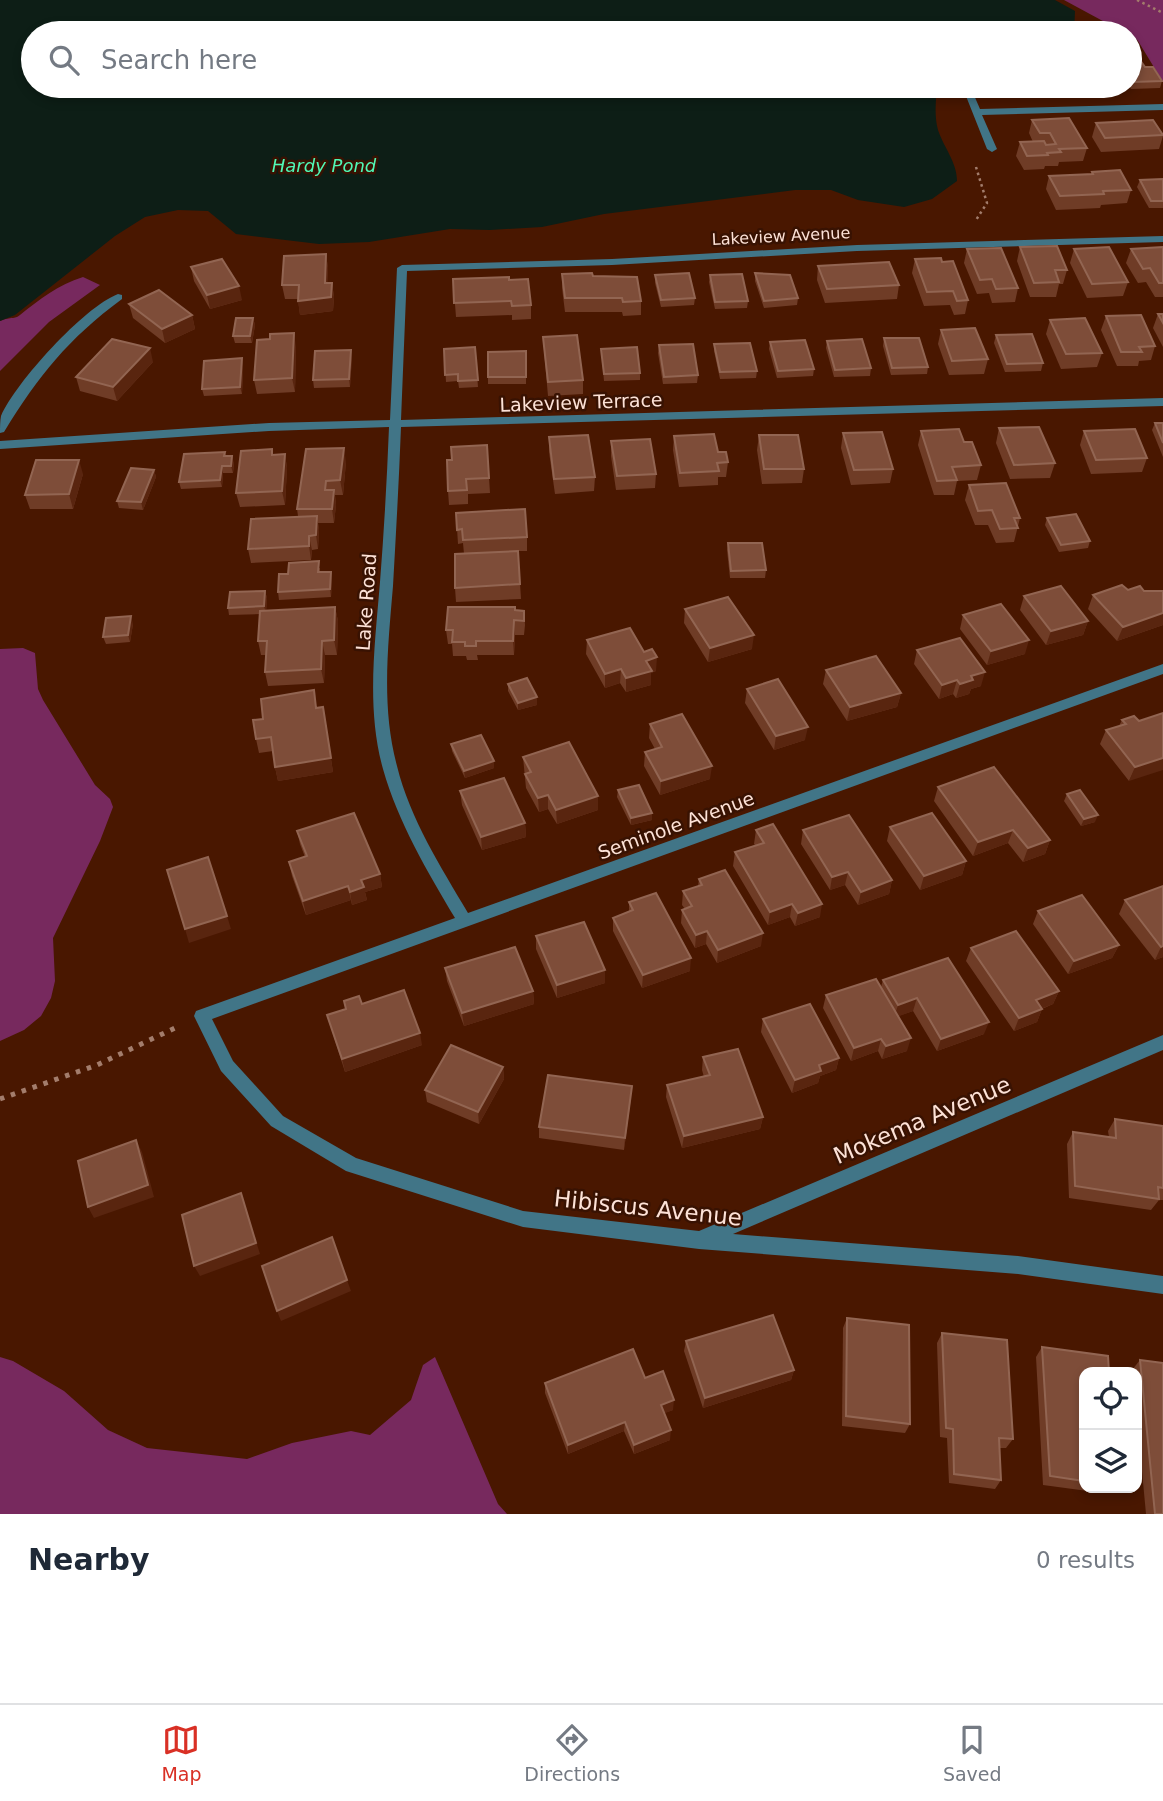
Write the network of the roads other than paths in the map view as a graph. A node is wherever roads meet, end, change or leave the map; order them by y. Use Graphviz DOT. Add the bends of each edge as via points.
graph roads {
  1 [pos="971,98"];
  2 [pos="1163,107"];
  3 [pos="977,112"];
  4 [pos="992,149"];
  5 [pos="1163,239"];
  6 [pos="402,268"];
  7 [pos="118,297"];
  8 [pos="1163,402"];
  9 [pos="396,425"];
  10 [pos="0,429"];
  11 [pos="0,444"];
  12 [pos="1163,669"];
  13 [pos="466,920"];
  14 [pos="202,1016"];
  15 [pos="1163,1042"];
  16 [pos="699,1240"];
  17 [pos="1163,1285"];
  1 -- 3 [label="street"];
  2 -- 3 [label="street"];
  3 -- 4 [label="street"];
  5 -- 6 [label="street, Lakeview Avenue"];
  6 -- 9 [label="street, Lake Road"];
  7 -- 10 [label="street" via="84,321 50,355 17,397"];
  8 -- 9 [label="street, Lakeview Terrace"];
  9 -- 11 [label="street, Lakeview Terrace" via="269,427"];
  9 -- 13 [label="street, Lake Road" via="382,714 390,766 407,815"];
  12 -- 13 [label="street, Seminole Avenue"];
  13 -- 14 [label="street, Seminole Avenue"];
  14 -- 16 [label="street, Hibiscus Avenue" via="227,1066 277,1121 352,1165 523,1219"];
  15 -- 16 [label="street, Mokema Avenue"];
  16 -- 17 [label="street, Hibiscus Avenue" via="1018,1265"];
}
